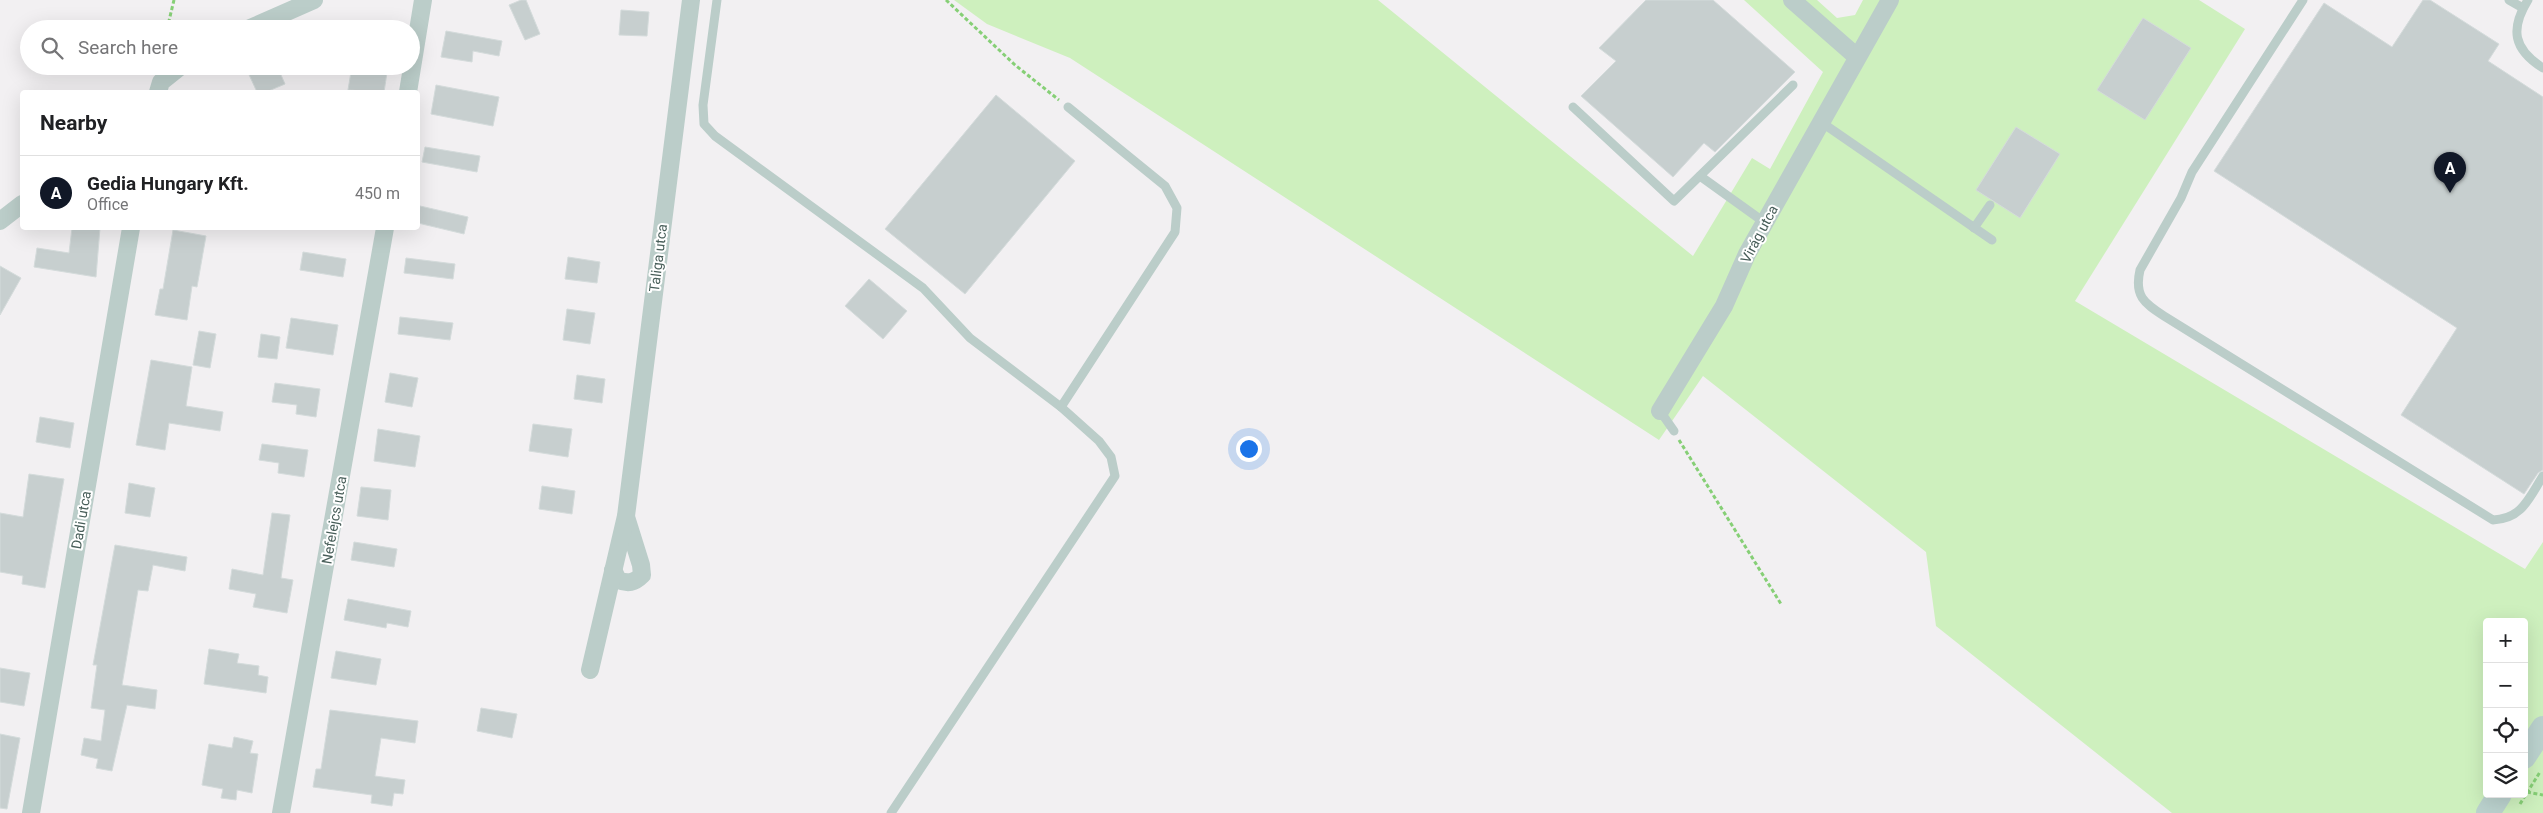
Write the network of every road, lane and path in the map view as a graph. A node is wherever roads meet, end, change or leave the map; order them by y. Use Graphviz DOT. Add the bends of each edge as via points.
graph roads {
  1 [pos="174,0"];
  2 [pos="314,0"];
  3 [pos="422,0"];
  4 [pos="690,0"];
  5 [pos="717,0"];
  6 [pos="946,0"];
  7 [pos="1792,0"];
  8 [pos="1890,0"];
  9 [pos="2304,0"];
  10 [pos="2509,0"];
  11 [pos="2526,4"];
  12 [pos="169,20"];
  13 [pos="268,20"];
  14 [pos="419,20"];
  15 [pos="1857,58"];
  16 [pos="2543,68"];
  17 [pos="170,75"];
  18 [pos="411,75"];
  19 [pos="1793,85"];
  20 [pos="159,90"];
  21 [pos="408,90"];
  22 [pos="1068,107"];
  23 [pos="1573,108"];
  24 [pos="1821,122"];
  25 [pos="1700,176"];
  26 [pos="20,206"];
  27 [pos="1990,206"];
  28 [pos="0,221"];
  29 [pos="1764,222"];
  30 [pos="1974,228"];
  31 [pos="131,230"];
  32 [pos="385,230"];
  33 [pos="1992,240"];
  34 [pos="1061,407"];
  35 [pos="1660,411"];
  36 [pos="1674,431"];
  37 [pos="2543,476"];
  38 [pos="626,516"];
  39 [pos="613,570"];
  40 [pos="1781,604"];
  41 [pos="590,670"];
  42 [pos="2543,728"];
  43 [pos="2527,753"];
  44 [pos="2543,767"];
  45 [pos="2528,790"];
  46 [pos="2528,792"];
  47 [pos="2543,795"];
  48 [pos="2509,800"];
  49 [pos="31,813"];
  50 [pos="281,813"];
  51 [pos="891,813"];
  52 [pos="2488,813"];
  1 -- 12 [label="path"];
  2 -- 13 [label="street"];
  3 -- 14 [label="street"];
  4 -- 38 [label="street, Taliga utca"];
  5 -- 34 [label="lane" via="703,105 704,124 715,136 923,288 970,338"];
  6 -- 22 [label="path" via="1015,65"];
  7 -- 15 [label="street"];
  8 -- 15 [label="street, Virág utca"];
  9 -- 37 [label="lane" via="2192,172 2182,198 2140,270 2137,282 2140,294 2147,305 2164,316 2493,520 2505,520 2516,515"];
  10 -- 11 [label="lane"];
  11 -- 16 [label="lane" via="2517,22 2519,45"];
  15 -- 24 [label="street, Virág utca"];
  17 -- 20 [label="street" via="161,82"];
  18 -- 21 [label="street"];
  19 -- 25 [label="lane"];
  22 -- 34 [label="lane" via="1165,186 1177,208 1175,232"];
  23 -- 25 [label="lane" via="1674,200"];
  24 -- 29 [label="street, Virág utca"];
  24 -- 30 [label="lane"];
  25 -- 29 [label="lane"];
  26 -- 28 [label="street"];
  27 -- 30 [label="lane"];
  29 -- 35 [label="street, Virág utca" via="1724,306"];
  30 -- 33 [label="lane"];
  31 -- 49 [label="street, Dadi utca"];
  32 -- 50 [label="street, Nefelejcs utca"];
  34 -- 51 [label="lane" via="1099,441 1111,457 1115,476"];
  35 -- 36 [label="lane"];
  36 -- 40 [label="path"];
  38 -- 39 [label="street, Taliga utca"];
  38 -- 39 [label="street, Taliga utca" via="642,575 627,584 618,580"];
  39 -- 41 [label="street, Taliga utca"];
  42 -- 43 [label="main road"];
  44 -- 45 [label="path"];
  46 -- 47 [label="path"];
  48 -- 52 [label="main road"];
}
